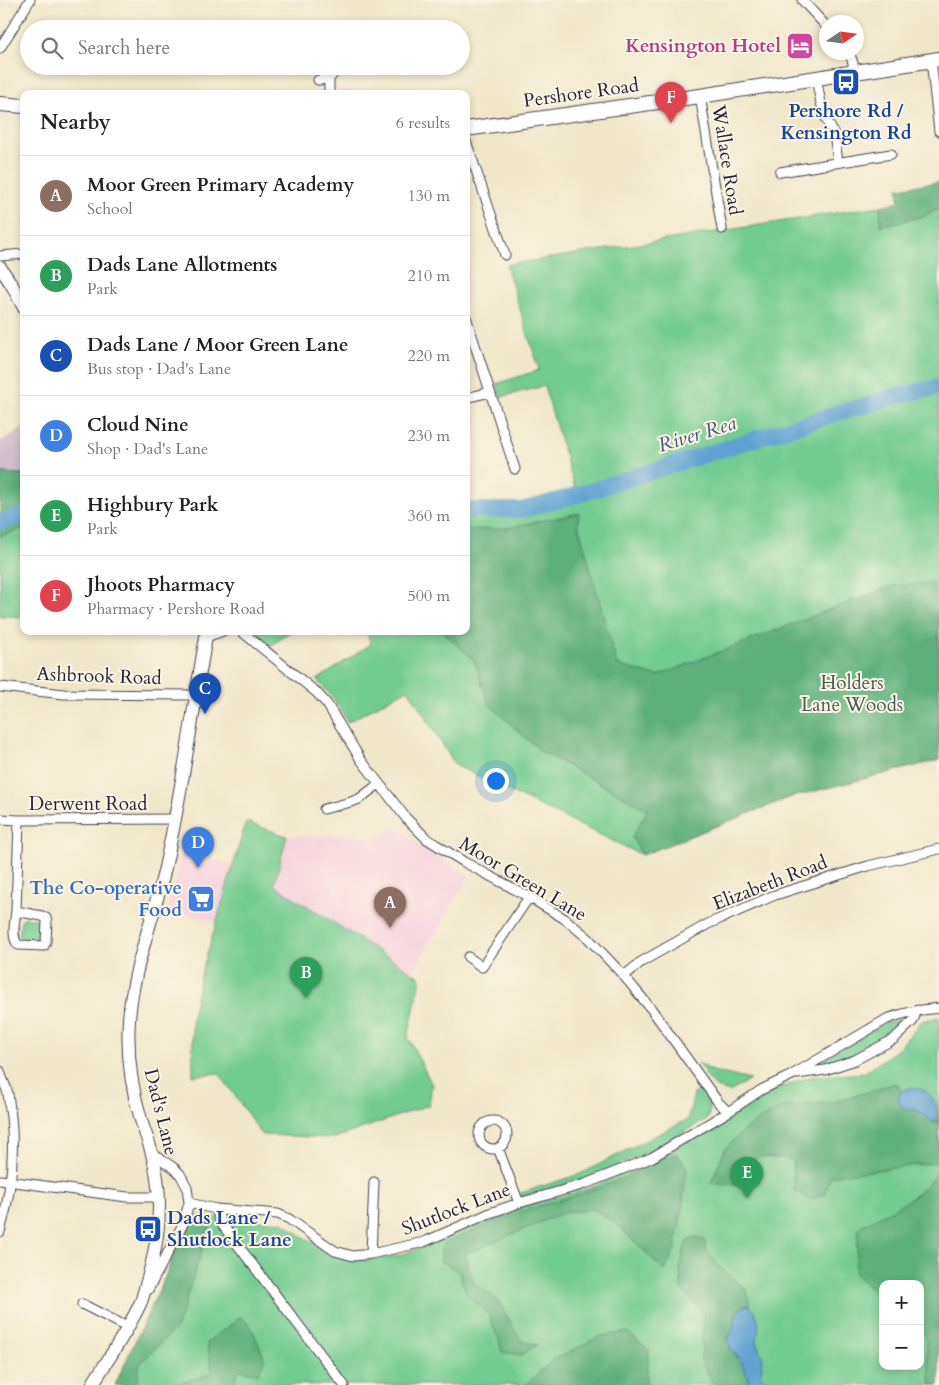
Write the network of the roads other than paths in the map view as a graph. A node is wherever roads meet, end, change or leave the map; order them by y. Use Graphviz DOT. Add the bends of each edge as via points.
graph roads {
  1 [pos="30,0"];
  2 [pos="802,0"];
  3 [pos="819,18"];
  4 [pos="0,48"];
  5 [pos="935,59"];
  6 [pos="852,60"];
  7 [pos="853,72"];
  8 [pos="332,75"];
  9 [pos="332,75"];
  10 [pos="816,78"];
  11 [pos="318,80"];
  12 [pos="330,90"];
  13 [pos="700,96"];
  14 [pos="0,104"];
  15 [pos="20,106"];
  16 [pos="470,128"];
  17 [pos="939,130"];
  18 [pos="470,153"];
  19 [pos="891,154"];
  20 [pos="838,162"];
  21 [pos="780,172"];
  22 [pos="722,229"];
  23 [pos="20,254"];
  24 [pos="505,255"];
  25 [pos="0,256"];
  26 [pos="0,267"];
  27 [pos="20,300"];
  28 [pos="470,329"];
  29 [pos="490,392"];
  30 [pos="470,397"];
  31 [pos="514,469"];
  32 [pos="206,635"];
  33 [pos="246,635"];
  34 [pos="0,687"];
  35 [pos="196,696"];
  36 [pos="379,784"];
  37 [pos="324,809"];
  38 [pos="0,819"];
  39 [pos="176,819"];
  40 [pos="19,820"];
  41 [pos="939,849"];
  42 [pos="529,897"];
  43 [pos="16,911"];
  44 [pos="468,957"];
  45 [pos="624,976"];
  46 [pos="939,1008"];
  47 [pos="917,1010"];
  48 [pos="0,1071"];
  49 [pos="792,1075"];
  50 [pos="728,1112"];
  51 [pos="498,1148"];
  52 [pos="152,1153"];
  53 [pos="0,1180"];
  54 [pos="12,1181"];
  55 [pos="374,1182"];
  56 [pos="159,1197"];
  57 [pos="189,1203"];
  58 [pos="519,1203"];
  59 [pos="216,1209"];
  60 [pos="0,1232"];
  61 [pos="371,1254"];
  62 [pos="141,1302"];
  63 [pos="82,1304"];
  64 [pos="127,1327"];
  65 [pos="92,1385"];
  66 [pos="344,1385"];
  1 -- 4 [label="street"];
  2 -- 3 [label="street"];
  5 -- 7 [label="main road, Pershore Road"];
  5 -- 17 [label="street"];
  6 -- 7 [label="street"];
  7 -- 10 [label="main road, Pershore Road"];
  8 -- 11 [label="street"];
  9 -- 12 [label="street"];
  10 -- 13 [label="main road, Pershore Road"];
  10 -- 20 [label="street" via="821,103 834,134"];
  13 -- 16 [label="main road, Pershore Road"];
  13 -- 22 [label="street, Wallace Road"];
  14 -- 15 [label="main road"];
  18 -- 24 [label="street"];
  19 -- 20 [label="street"];
  20 -- 21 [label="street"];
  23 -- 25 [label="street"];
  26 -- 27 [label="street"];
  28 -- 29 [label="street"];
  29 -- 30 [label="street"];
  29 -- 31 [label="street"];
  32 -- 35 [label="street, Dad's Lane"];
  33 -- 36 [label="street, Moor Green Lane" via="327,704 360,760"];
  34 -- 35 [label="street, Ashbrook Road" via="64,694"];
  35 -- 39 [label="street, Dad's Lane"];
  36 -- 37 [label="street" via="359,799"];
  36 -- 42 [label="street, Moor Green Lane" via="427,839"];
  38 -- 40 [label="street, Derwent Road"];
  39 -- 40 [label="street, Derwent Road"];
  39 -- 52 [label="street, Dad's Lane" via="135,973 129,1021 133,1090"];
  40 -- 43 [label="street"];
  41 -- 45 [label="street, Elizabeth Road" via="860,868 776,895 708,924"];
  42 -- 44 [label="street" via="482,967"];
  42 -- 45 [label="street, Moor Green Lane" via="588,938"];
  43 -- 43 [label="street" via="46,918 44,946 16,944"];
  45 -- 50 [label="street, Moor Green Lane"];
  46 -- 47 [label="street"];
  47 -- 49 [label="street" via="887,1019"];
  47 -- 49 [label="street" via="904,1031 855,1060 825,1070"];
  48 -- 54 [label="street" via="8,1094 12,1127"];
  49 -- 50 [label="street" via="761,1090"];
  50 -- 58 [label="street, Shutlock Lane" via="651,1158 586,1184"];
  51 -- 58 [label="street"];
  52 -- 56 [label="street, Dad's Lane"];
  52 -- 57 [label="street" via="180,1174 187,1188"];
  53 -- 54 [label="street"];
  54 -- 56 [label="street" via="127,1197"];
  54 -- 60 [label="street"];
  55 -- 61 [label="street"];
  56 -- 62 [label="street, Dad's Lane" via="154,1256"];
  57 -- 59 [label="street, Shutlock Lane"];
  57 -- 62 [label="street" via="183,1224"];
  58 -- 61 [label="street, Shutlock Lane" via="424,1242"];
  59 -- 61 [label="street, Shutlock Lane" via="278,1214 335,1251 352,1256"];
  59 -- 66 [label="street" via="221,1224"];
  62 -- 64 [label="street, Dad's Lane"];
  63 -- 64 [label="street"];
  64 -- 65 [label="street, Dad's Lane"];
}
